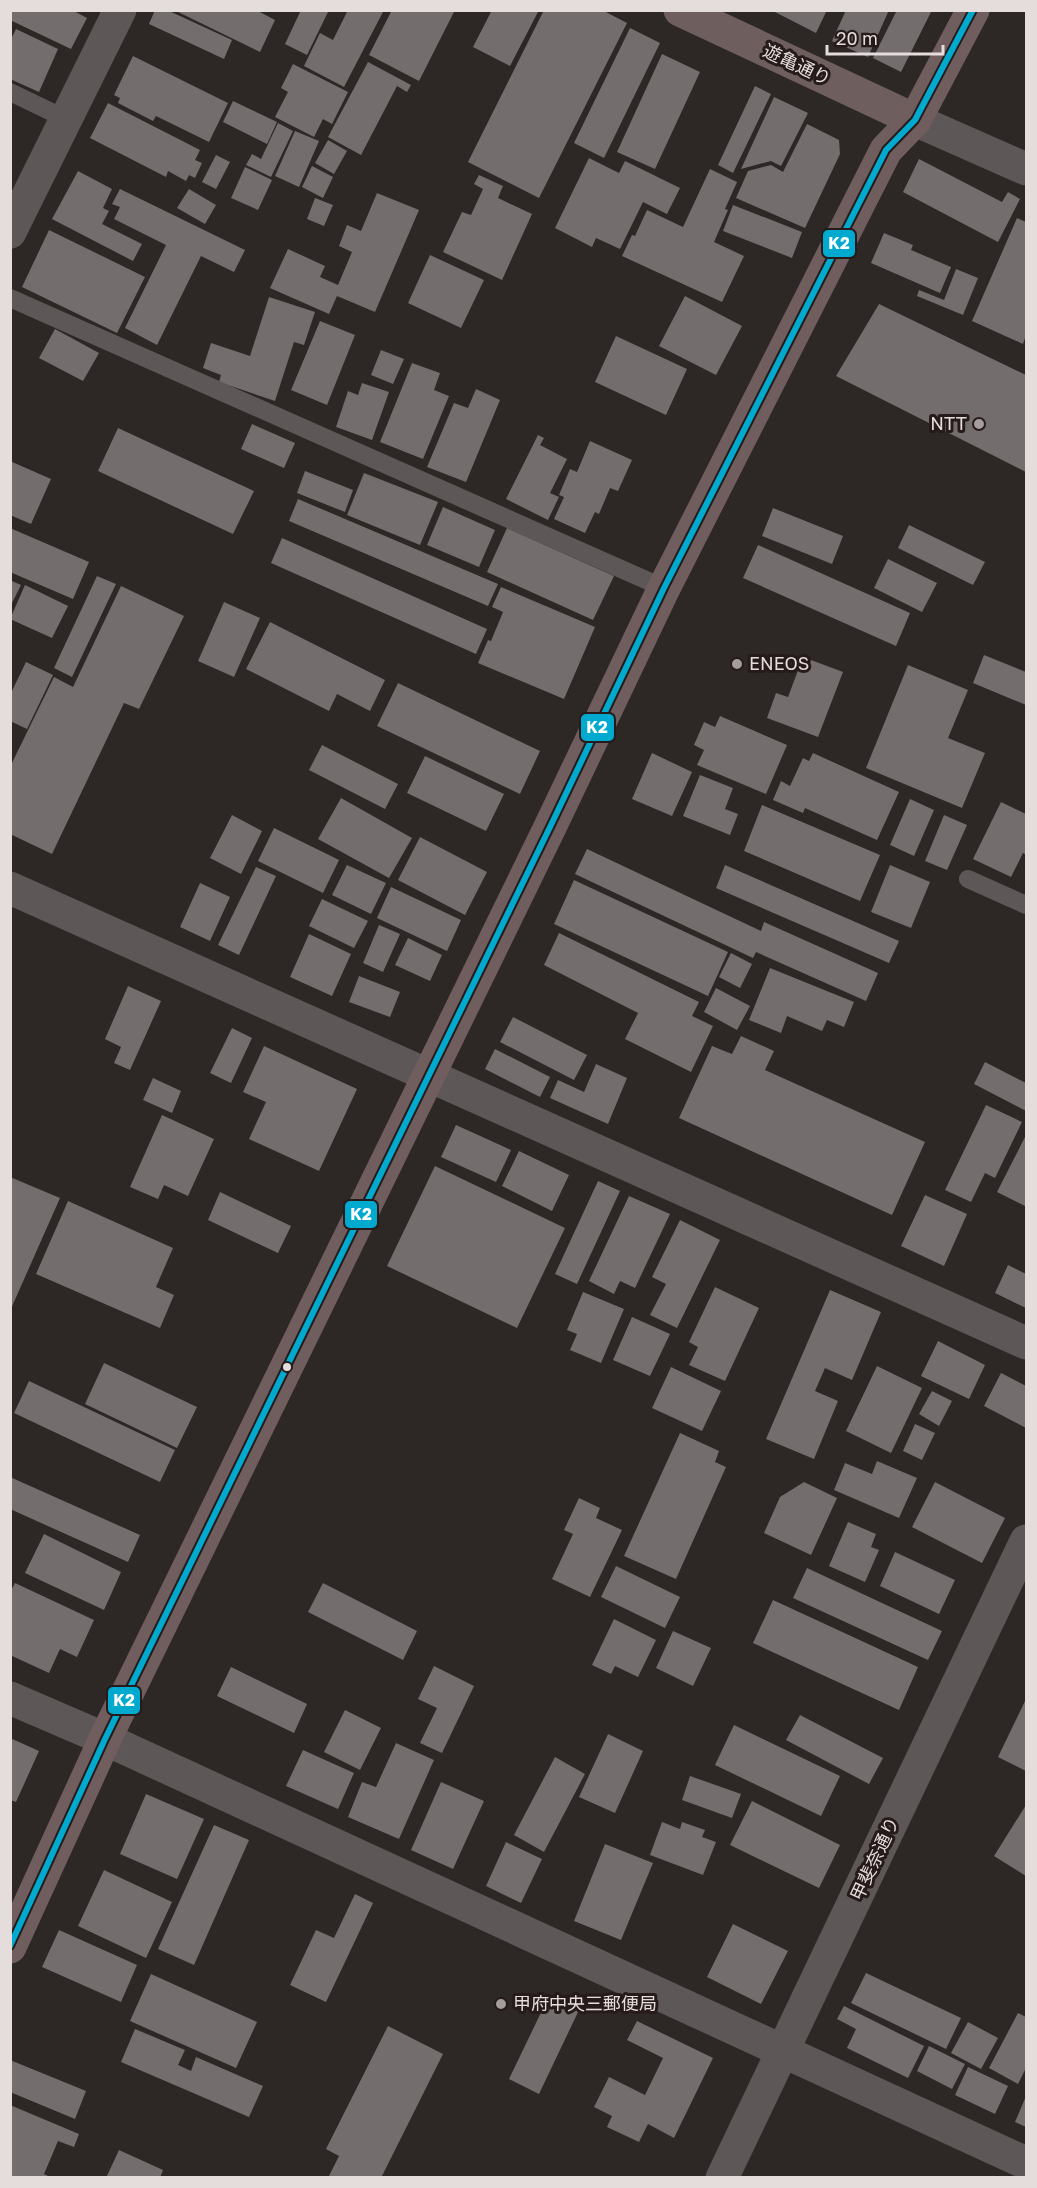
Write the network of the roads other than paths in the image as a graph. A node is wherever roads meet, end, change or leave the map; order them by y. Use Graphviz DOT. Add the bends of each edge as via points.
graph roads {
  1 [pos="120,10"];
  2 [pos="680,10"];
  3 [pos="973,10"];
  4 [pos="10,92"];
  5 [pos="66,119"];
  6 [pos="915,120"];
  7 [pos="1026,169"];
  8 [pos="10,232"];
  9 [pos="10,298"];
  10 [pos="664,588"];
  11 [pos="968,879"];
  12 [pos="10,888"];
  13 [pos="1026,905"];
  14 [pos="429,1075"];
  15 [pos="1026,1343"];
  16 [pos="1026,1541"];
  17 [pos="10,1698"];
  18 [pos="105,1739"];
  19 [pos="10,1947"];
  20 [pos="783,2052"];
  21 [pos="1026,2163"];
  22 [pos="722,2178"];
  1 -- 5 [label="street"];
  2 -- 6 [label="main road, 遊亀通り"];
  3 -- 6 [label="highway"];
  4 -- 5 [label="lane"];
  5 -- 8 [label="street"];
  6 -- 7 [label="street"];
  6 -- 10 [label="highway" via="886,150"];
  9 -- 10 [label="lane"];
  10 -- 14 [label="highway"];
  11 -- 13 [label="lane"];
  12 -- 14 [label="street"];
  14 -- 15 [label="street"];
  14 -- 18 [label="highway"];
  16 -- 20 [label="street, 甲斐奈通り"];
  17 -- 18 [label="street"];
  18 -- 19 [label="highway"];
  18 -- 20 [label="street"];
  20 -- 21 [label="street"];
  20 -- 22 [label="street, 甲斐奈通り"];
}
